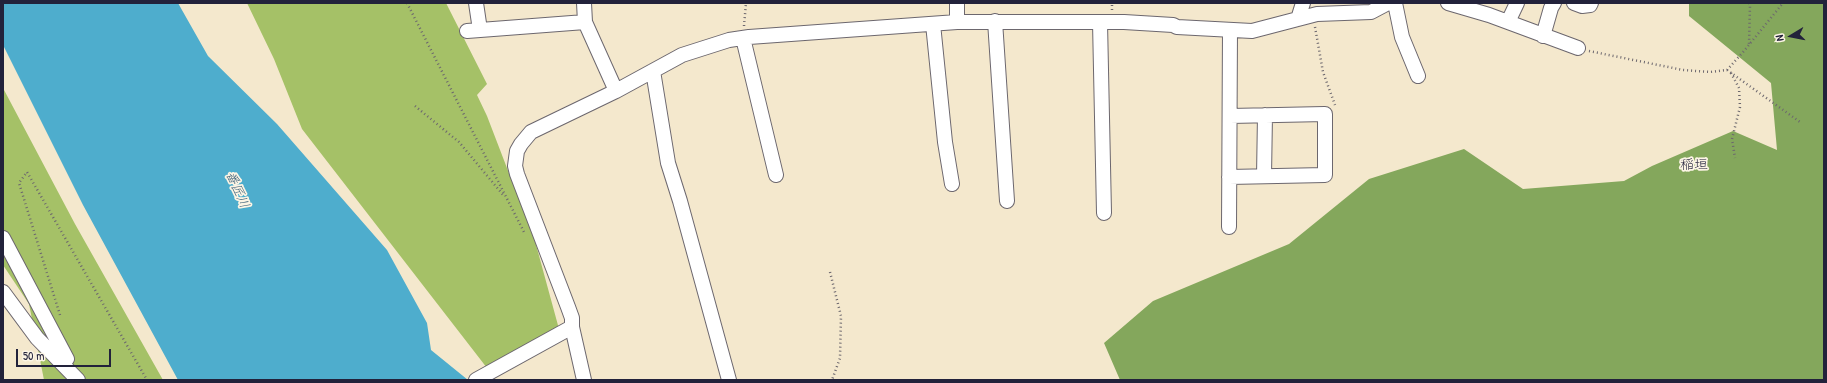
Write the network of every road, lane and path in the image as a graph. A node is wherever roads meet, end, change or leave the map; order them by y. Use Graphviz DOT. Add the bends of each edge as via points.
graph roads {
  1 [pos="407,3"];
  2 [pos="476,3"];
  3 [pos="584,3"];
  4 [pos="746,3"];
  5 [pos="957,3"];
  6 [pos="1303,3"];
  7 [pos="1388,3"];
  8 [pos="1395,3"];
  9 [pos="1448,3"];
  10 [pos="1517,3"];
  11 [pos="1554,3"];
  12 [pos="1574,3"];
  13 [pos="1591,3"];
  14 [pos="1749,3"];
  15 [pos="1783,3"];
  16 [pos="1313,15"];
  17 [pos="1298,19"];
  18 [pos="995,21"];
  19 [pos="585,22"];
  20 [pos="957,22"];
  21 [pos="1100,22"];
  22 [pos="1508,22"];
  23 [pos="933,24"];
  24 [pos="1230,30"];
  25 [pos="1543,36"];
  26 [pos="743,38"];
  27 [pos="1749,45"];
  28 [pos="1578,48"];
  29 [pos="1727,70"];
  30 [pos="653,71"];
  31 [pos="1731,73"];
  32 [pos="1418,76"];
  33 [pos="616,91"];
  34 [pos="415,106"];
  35 [pos="1338,111"];
  36 [pos="1265,115"];
  37 [pos="1230,116"];
  38 [pos="1800,122"];
  39 [pos="1735,158"];
  40 [pos="776,175"];
  41 [pos="1264,176"];
  42 [pos="1229,177"];
  43 [pos="952,184"];
  44 [pos="507,200"];
  45 [pos="1007,201"];
  46 [pos="1104,213"];
  47 [pos="1229,227"];
  48 [pos="3,238"];
  49 [pos="528,241"];
  50 [pos="830,272"];
  51 [pos="3,292"];
  52 [pos="62,323"];
  53 [pos="572,327"];
  54 [pos="67,359"];
  55 [pos="78,380"];
  56 [pos="147,380"];
  57 [pos="476,380"];
  58 [pos="584,380"];
  59 [pos="729,380"];
  60 [pos="832,380"];
  1 -- 44 [label="path"];
  2 -- 19 [label="street" via="473,31"];
  3 -- 19 [label="street"];
  4 -- 26 [label="path"];
  5 -- 20 [label="street"];
  6 -- 17 [label="street"];
  7 -- 16 [label="street" via="1371,12"];
  8 -- 32 [label="street" via="1402,37"];
  9 -- 22 [label="street"];
  10 -- 22 [label="street"];
  11 -- 25 [label="street"];
  12 -- 13 [label="street" via="1582,6"];
  14 -- 27 [label="path"];
  15 -- 27 [label="path"];
  16 -- 17 [label="street"];
  16 -- 35 [label="path" via="1323,72"];
  17 -- 24 [label="street" via="1252,31"];
  18 -- 20 [label="street"];
  18 -- 21 [label="street"];
  18 -- 45 [label="street"];
  19 -- 33 [label="street"];
  20 -- 23 [label="street"];
  21 -- 24 [label="street"];
  21 -- 46 [label="street"];
  22 -- 25 [label="street"];
  23 -- 26 [label="street"];
  23 -- 43 [label="street"];
  24 -- 37 [label="street"];
  25 -- 28 [label="street"];
  26 -- 30 [label="street" via="682,55"];
  26 -- 40 [label="street"];
  27 -- 29 [label="path"];
  28 -- 29 [label="path" via="1683,70"];
  29 -- 31 [label="path"];
  30 -- 33 [label="street"];
  30 -- 59 [label="street" via="668,162"];
  31 -- 38 [label="path"];
  31 -- 39 [label="path" via="1739,88 1740,107 1732,139"];
  33 -- 53 [label="street" via="531,132 517,151 517,174 572,318"];
  34 -- 44 [label="path" via="459,142"];
  36 -- 37 [label="street"];
  36 -- 41 [label="street"];
  36 -- 41 [label="street" via="1325,114 1325,175"];
  37 -- 42 [label="street"];
  41 -- 42 [label="street"];
  42 -- 47 [label="street"];
  44 -- 49 [label="path"];
  48 -- 54 [label="street"];
  50 -- 60 [label="path" via="841,316 840,358"];
  51 -- 55 [label="street" via="37,338"];
  52 -- 56 [label="path" via="19,183 28,172"];
  53 -- 57 [label="street"];
  53 -- 58 [label="street"];
}
